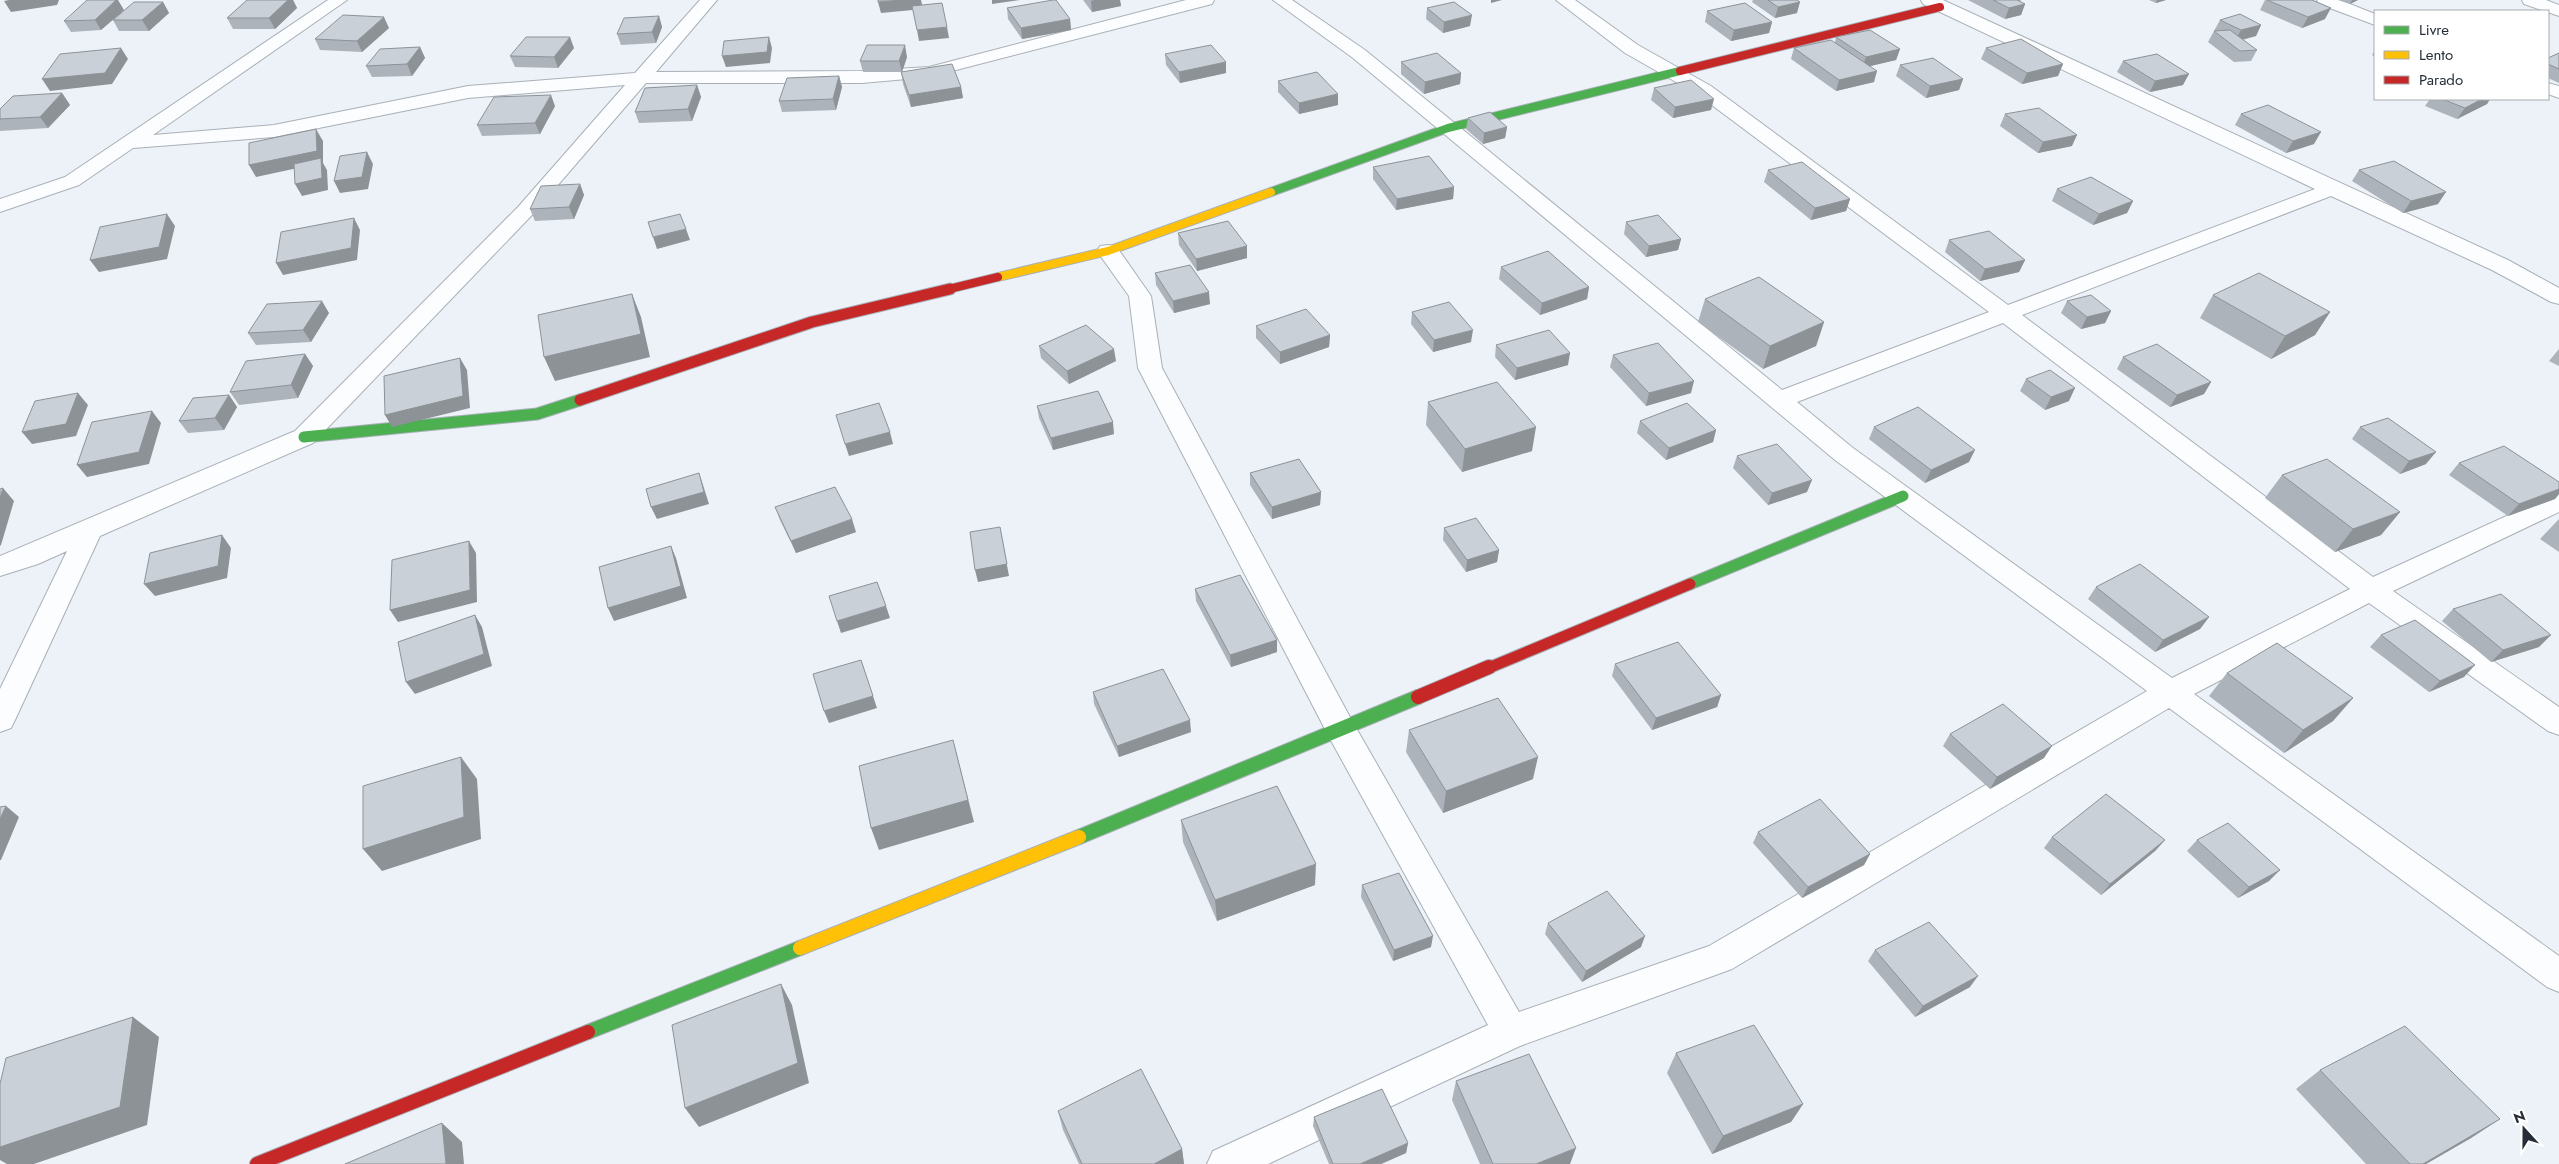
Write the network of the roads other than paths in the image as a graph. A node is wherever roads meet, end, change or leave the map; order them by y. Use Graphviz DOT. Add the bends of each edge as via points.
graph roads {
  1 [pos="339,0"];
  2 [pos="710,0"];
  3 [pos="1206,0"];
  4 [pos="1281,0"];
  5 [pos="1564,0"];
  6 [pos="2325,0"];
  7 [pos="2530,0"];
  8 [pos="1934,4"];
  9 [pos="2559,11"];
  10 [pos="2374,20"];
  11 [pos="1668,72"];
  12 [pos="642,78"];
  13 [pos="1448,128"];
  14 [pos="128,143"];
  15 [pos="2332,189"];
  16 [pos="0,206"];
  17 [pos="1108,251"];
  18 [pos="2559,297"];
  19 [pos="2005,313"];
  20 [pos="1779,400"];
  21 [pos="304,437"];
  22 [pos="1903,496"];
  23 [pos="2559,501"];
  24 [pos="90,530"];
  25 [pos="0,566"];
  26 [pos="2371,590"];
  27 [pos="2171,692"];
  28 [pos="0,720"];
  29 [pos="2559,723"];
  30 [pos="1340,728"];
  31 [pos="2559,976"];
  32 [pos="1511,1032"];
  33 [pos="257,1164"];
  34 [pos="1226,1164"];
  1 -- 14 [label="street"];
  2 -- 12 [label="street"];
  3 -- 12 [label="street" via="929,72 862,77"];
  4 -- 13 [label="street" via="1359,54"];
  5 -- 11 [label="street" via="1616,40"];
  6 -- 10 [label="street"];
  7 -- 9 [label="street"];
  8 -- 11 [label="street"];
  8 -- 15 [label="street"];
  11 -- 13 [label="street"];
  11 -- 19 [label="street" via="1704,90"];
  12 -- 14 [label="street" via="468,92 274,131"];
  12 -- 21 [label="street" via="525,211"];
  13 -- 17 [label="street"];
  13 -- 20 [label="street"];
  14 -- 16 [label="street" via="72,181"];
  15 -- 18 [label="street" via="2500,265"];
  15 -- 19 [label="street"];
  17 -- 21 [label="street" via="812,322 537,414"];
  17 -- 30 [label="street" via="1140,296 1150,368"];
  19 -- 20 [label="street"];
  19 -- 26 [label="street"];
  20 -- 22 [label="street" via="1844,454"];
  21 -- 24 [label="street"];
  22 -- 27 [label="street"];
  22 -- 30 [label="street"];
  23 -- 26 [label="street"];
  24 -- 25 [label="street"];
  24 -- 28 [label="street"];
  26 -- 27 [label="street"];
  26 -- 29 [label="street"];
  27 -- 31 [label="street"];
  27 -- 32 [label="street" via="1720,958"];
  30 -- 32 [label="street"];
  30 -- 33 [label="street" via="1092,832"];
  32 -- 34 [label="street"];
}
